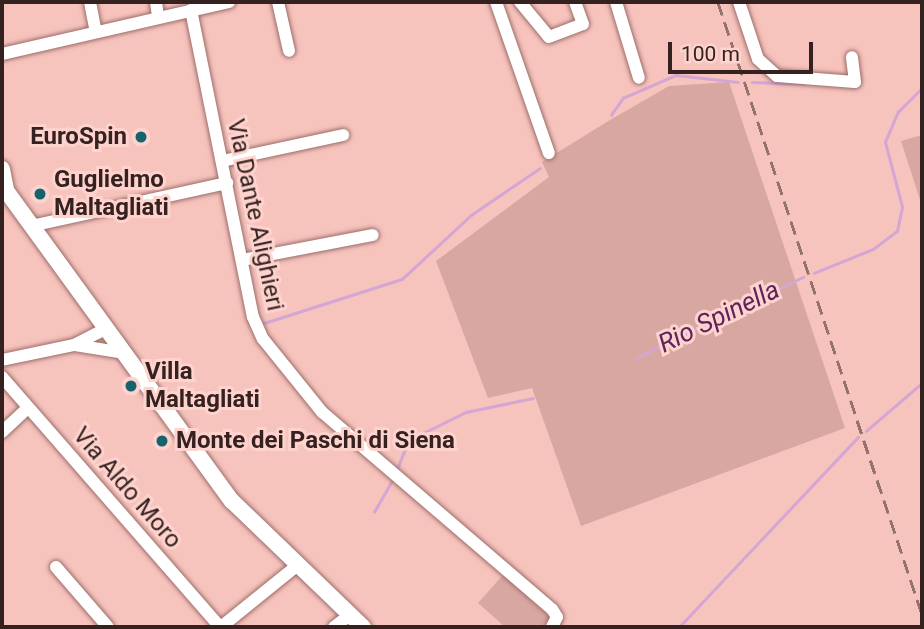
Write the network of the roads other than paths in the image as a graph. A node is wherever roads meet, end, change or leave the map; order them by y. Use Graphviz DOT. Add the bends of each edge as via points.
graph roads {
  1 [pos="90,2"];
  2 [pos="156,2"];
  3 [pos="229,2"];
  4 [pos="278,2"];
  5 [pos="496,2"];
  6 [pos="520,2"];
  7 [pos="575,2"];
  8 [pos="616,2"];
  9 [pos="739,2"];
  10 [pos="191,10"];
  11 [pos="158,16"];
  12 [pos="95,28"];
  13 [pos="289,51"];
  14 [pos="2,54"];
  15 [pos="852,57"];
  16 [pos="639,78"];
  17 [pos="342,135"];
  18 [pos="548,153"];
  19 [pos="222,161"];
  20 [pos="2,169"];
  21 [pos="227,183"];
  22 [pos="4,187"];
  23 [pos="32,226"];
  24 [pos="373,235"];
  25 [pos="242,260"];
  26 [pos="107,328"];
  27 [pos="74,345"];
  28 [pos="125,353"];
  29 [pos="2,360"];
  30 [pos="2,377"];
  31 [pos="29,408"];
  32 [pos="2,432"];
  33 [pos="299,564"];
  34 [pos="56,567"];
  35 [pos="351,614"];
  36 [pos="108,627"];
  37 [pos="220,627"];
  38 [pos="334,627"];
  39 [pos="363,627"];
  40 [pos="552,627"];
  1 -- 12 [label="street"];
  2 -- 11 [label="street"];
  3 -- 10 [label="street"];
  4 -- 13 [label="street"];
  5 -- 18 [label="street"];
  6 -- 7 [label="street" via="549,37 583,24"];
  8 -- 16 [label="street"];
  9 -- 15 [label="street" via="758,59 777,76 855,82"];
  10 -- 11 [label="street"];
  10 -- 19 [label="street, Via Dante Alighieri"];
  11 -- 12 [label="street"];
  12 -- 14 [label="street"];
  17 -- 19 [label="street"];
  19 -- 21 [label="street, Via Dante Alighieri"];
  20 -- 22 [label="main road"];
  21 -- 23 [label="street"];
  21 -- 25 [label="street, Via Dante Alighieri"];
  22 -- 23 [label="main road"];
  23 -- 26 [label="main road"];
  24 -- 25 [label="street"];
  25 -- 40 [label="street, Via Dante Alighieri" via="256,325 282,368 382,465 552,609 557,617"];
  26 -- 27 [label="street"];
  26 -- 28 [label="main road"];
  27 -- 28 [label="street"];
  27 -- 29 [label="street"];
  28 -- 33 [label="main road" via="232,501"];
  30 -- 31 [label="street, Via Aldo Moro"];
  31 -- 32 [label="street"];
  31 -- 37 [label="street, Via Aldo Moro"];
  33 -- 35 [label="main road"];
  33 -- 37 [label="street"];
  34 -- 36 [label="street"];
  35 -- 38 [label="street"];
  35 -- 39 [label="main road"];
}
